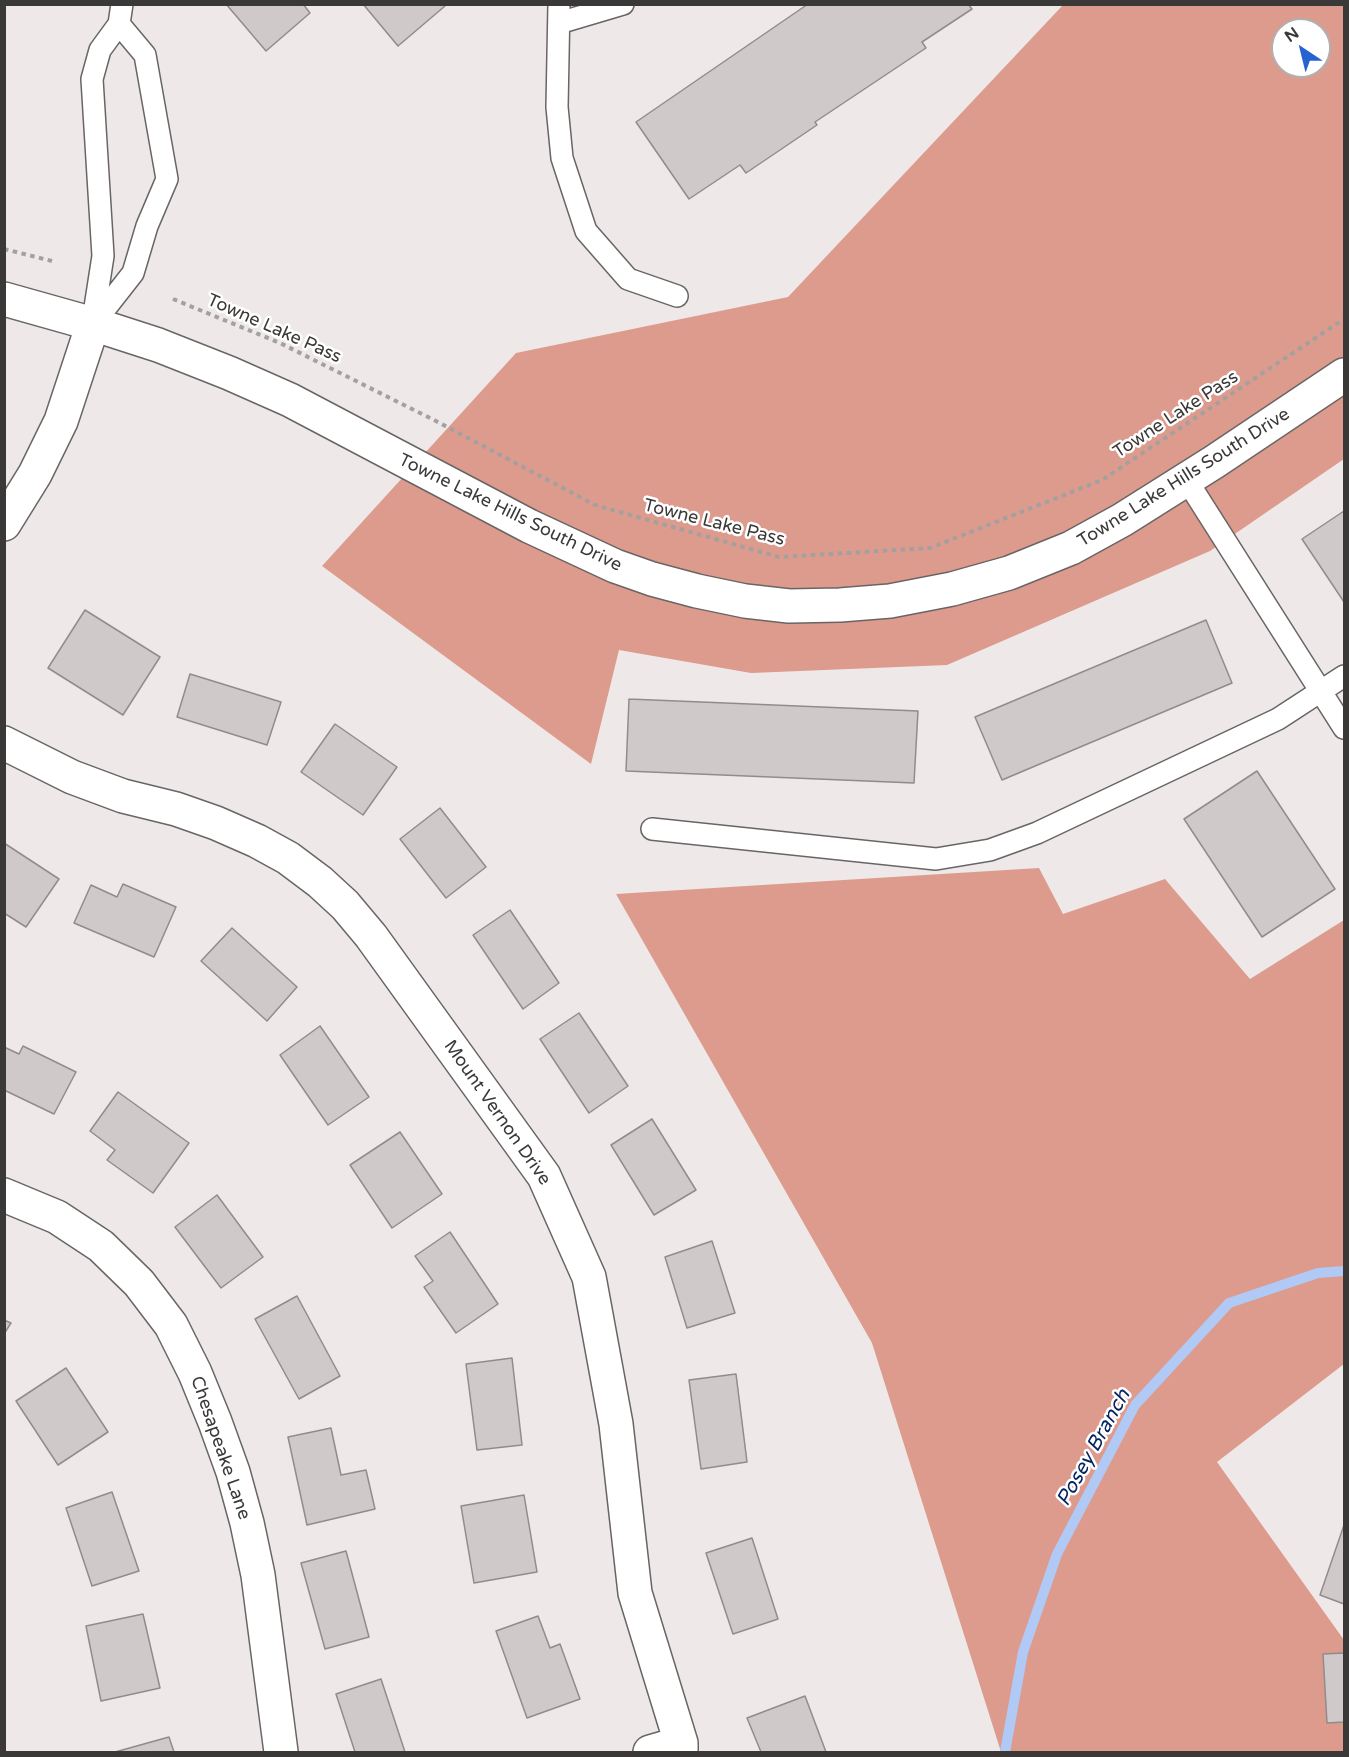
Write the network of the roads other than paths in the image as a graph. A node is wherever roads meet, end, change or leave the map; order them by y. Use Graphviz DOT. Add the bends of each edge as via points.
graph roads {
  1 [pos="623,4"];
  2 [pos="120,14"];
  3 [pos="559,14"];
  4 [pos="677,296"];
  5 [pos="4,298"];
  6 [pos="93,324"];
  7 [pos="1344,375"];
  8 [pos="1186,479"];
  9 [pos="4,524"];
  10 [pos="1344,676"];
  11 [pos="1321,691"];
  12 [pos="1344,728"];
  13 [pos="4,743"];
  14 [pos="652,829"];
  15 [pos="4,1195"];
  16 [pos="681,1748"];
  17 [pos="281,1752"];
  18 [pos="650,1752"];
  1 -- 3 [label="lane"];
  2 -- 6 [label="lane" via="100,50 92,79 103,256"];
  2 -- 6 [label="lane" via="145,56 167,179 133,273"];
  3 -- 4 [label="lane" via="557,107 562,158 586,231 628,279"];
  5 -- 6 [label="street, Towne Lake Hills South Drive"];
  6 -- 8 [label="street, Towne Lake Hills South Drive" via="171,350 290,400 529,526 615,566 674,585 745,601 840,606 952,589 1009,573 1071,548"];
  6 -- 9 [label="street" via="61,421"];
  7 -- 8 [label="street, Towne Lake Hills South Drive"];
  8 -- 11 [label="lane"];
  10 -- 11 [label="lane"];
  11 -- 12 [label="lane"];
  11 -- 14 [label="lane" via="1278,719 1037,833 990,850 936,859"];
  13 -- 16 [label="street, Mount Vernon Drive" via="72,777 206,819 257,841 320,882 371,936 544,1176 590,1277 616,1425 635,1593"];
  15 -- 17 [label="street, Chesapeake Lane" via="57,1217 101,1246 139,1283 171,1325 195,1373 233,1472 247,1523 258,1575"];
  16 -- 18 [label="street"];
}
